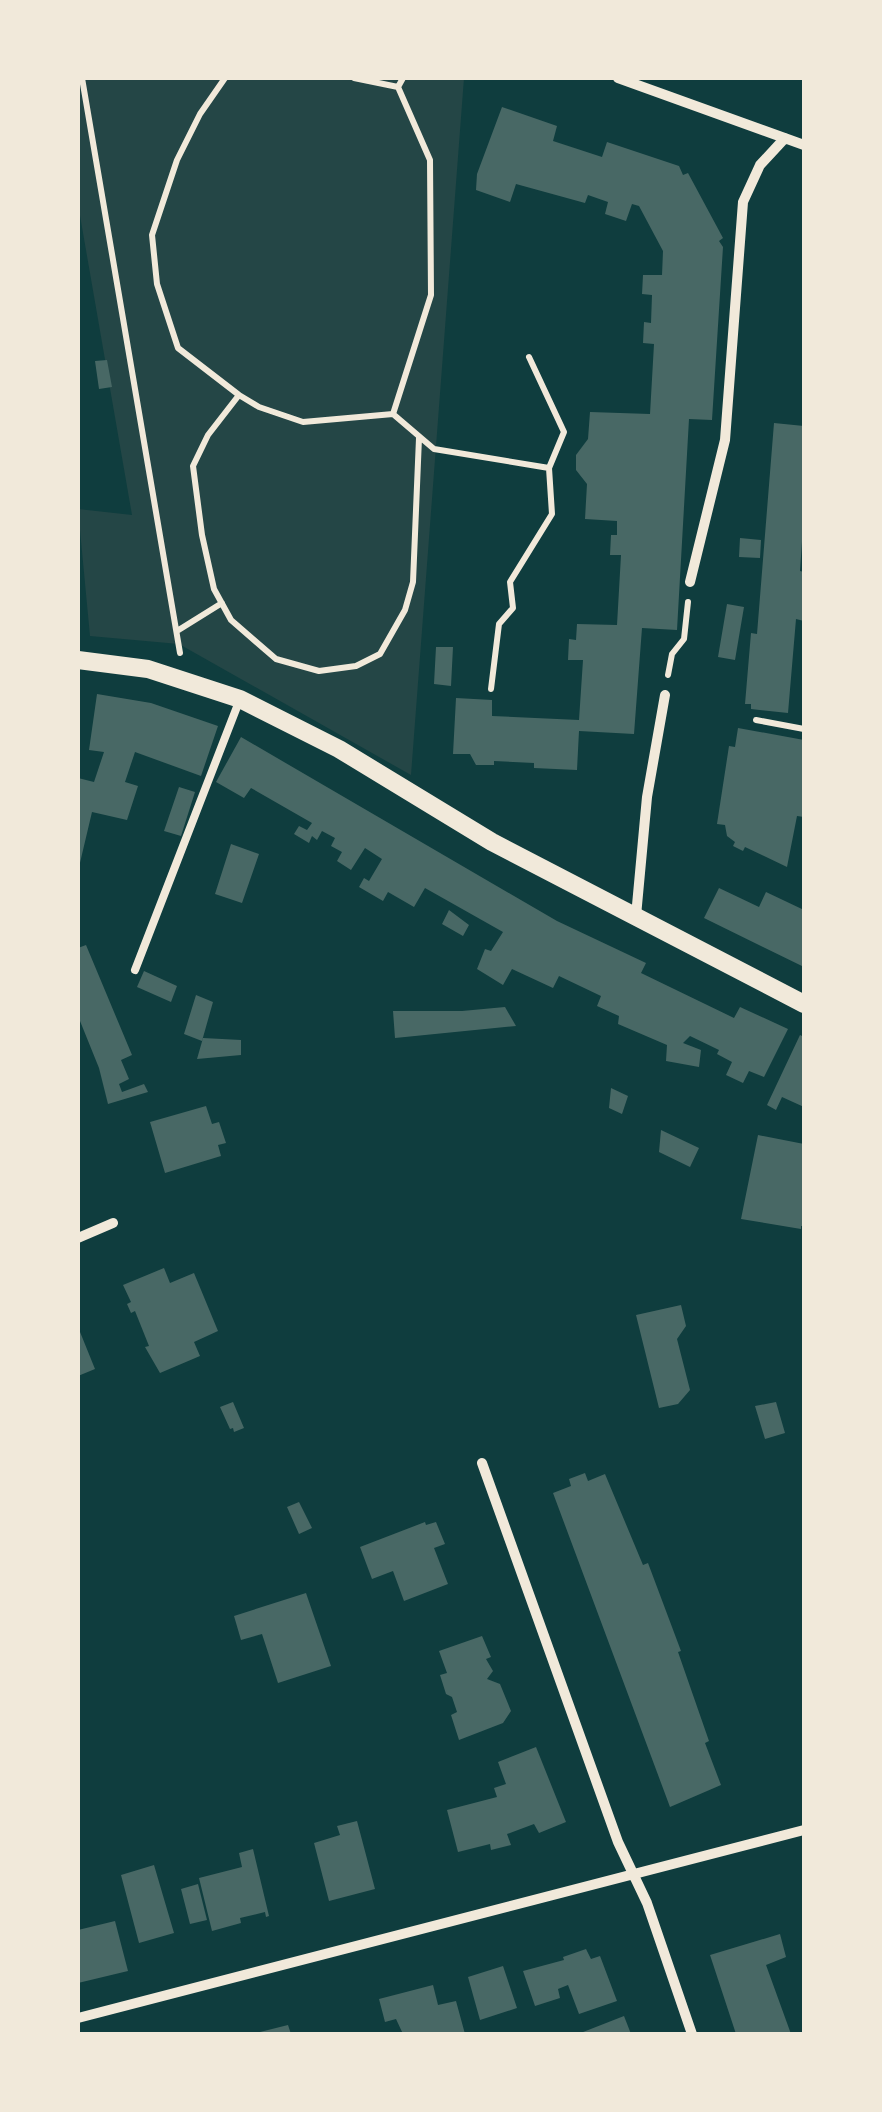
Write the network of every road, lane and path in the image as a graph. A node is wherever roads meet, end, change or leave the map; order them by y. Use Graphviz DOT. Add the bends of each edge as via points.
graph roads {
  1 [pos="82,78"];
  2 [pos="225,78"];
  3 [pos="354,78"];
  4 [pos="403,78"];
  5 [pos="618,78"];
  6 [pos="645,82"];
  7 [pos="398,88"];
  8 [pos="785,138"];
  9 [pos="804,145"];
  10 [pos="529,357"];
  11 [pos="239,396"];
  12 [pos="393,414"];
  13 [pos="419,438"];
  14 [pos="549,468"];
  15 [pos="690,582"];
  16 [pos="222,603"];
  17 [pos="177,631"];
  18 [pos="78,660"];
  19 [pos="182,679"];
  20 [pos="492,689"];
  21 [pos="664,696"];
  22 [pos="240,699"];
  23 [pos="756,720"];
  24 [pos="804,729"];
  25 [pos="636,916"];
  26 [pos="134,970"];
  27 [pos="804,1004"];
  28 [pos="112,1223"];
  29 [pos="78,1238"];
  30 [pos="482,1463"];
  31 [pos="804,1830"];
  32 [pos="634,1876"];
  33 [pos="78,2018"];
  34 [pos="692,2034"];
  1 -- 17 [label="path"];
  2 -- 11 [label="path" via="177,160 152,235 157,284 178,348"];
  3 -- 7 [label="path"];
  4 -- 7 [label="path"];
  5 -- 6 [label="street"];
  6 -- 8 [label="street"];
  7 -- 12 [label="path" via="430,160 432,295"];
  8 -- 9 [label="street"];
  8 -- 15 [label="street" via="760,165 743,202 725,440"];
  10 -- 14 [label="path" via="564,432"];
  11 -- 12 [label="path" via="303,422"];
  11 -- 16 [label="path" via="193,466 202,535"];
  12 -- 13 [label="path"];
  13 -- 14 [label="path" via="434,449"];
  13 -- 16 [label="path" via="413,582 406,610 380,654 356,666 319,670 276,659 231,620"];
  14 -- 20 [label="path" via="552,514 510,582 512,608 499,624"];
  15 -- 21 [label="path" via="684,639 672,654"];
  16 -- 17 [label="path"];
  17 -- 19 [label="path"];
  18 -- 19 [label="street"];
  19 -- 22 [label="street"];
  21 -- 25 [label="street"];
  22 -- 25 [label="street"];
  22 -- 26 [label="lane"];
  23 -- 24 [label="path"];
  25 -- 27 [label="street"];
  28 -- 29 [label="street"];
  30 -- 32 [label="street"];
  31 -- 32 [label="street"];
  32 -- 33 [label="street"];
  32 -- 34 [label="street"];
}
